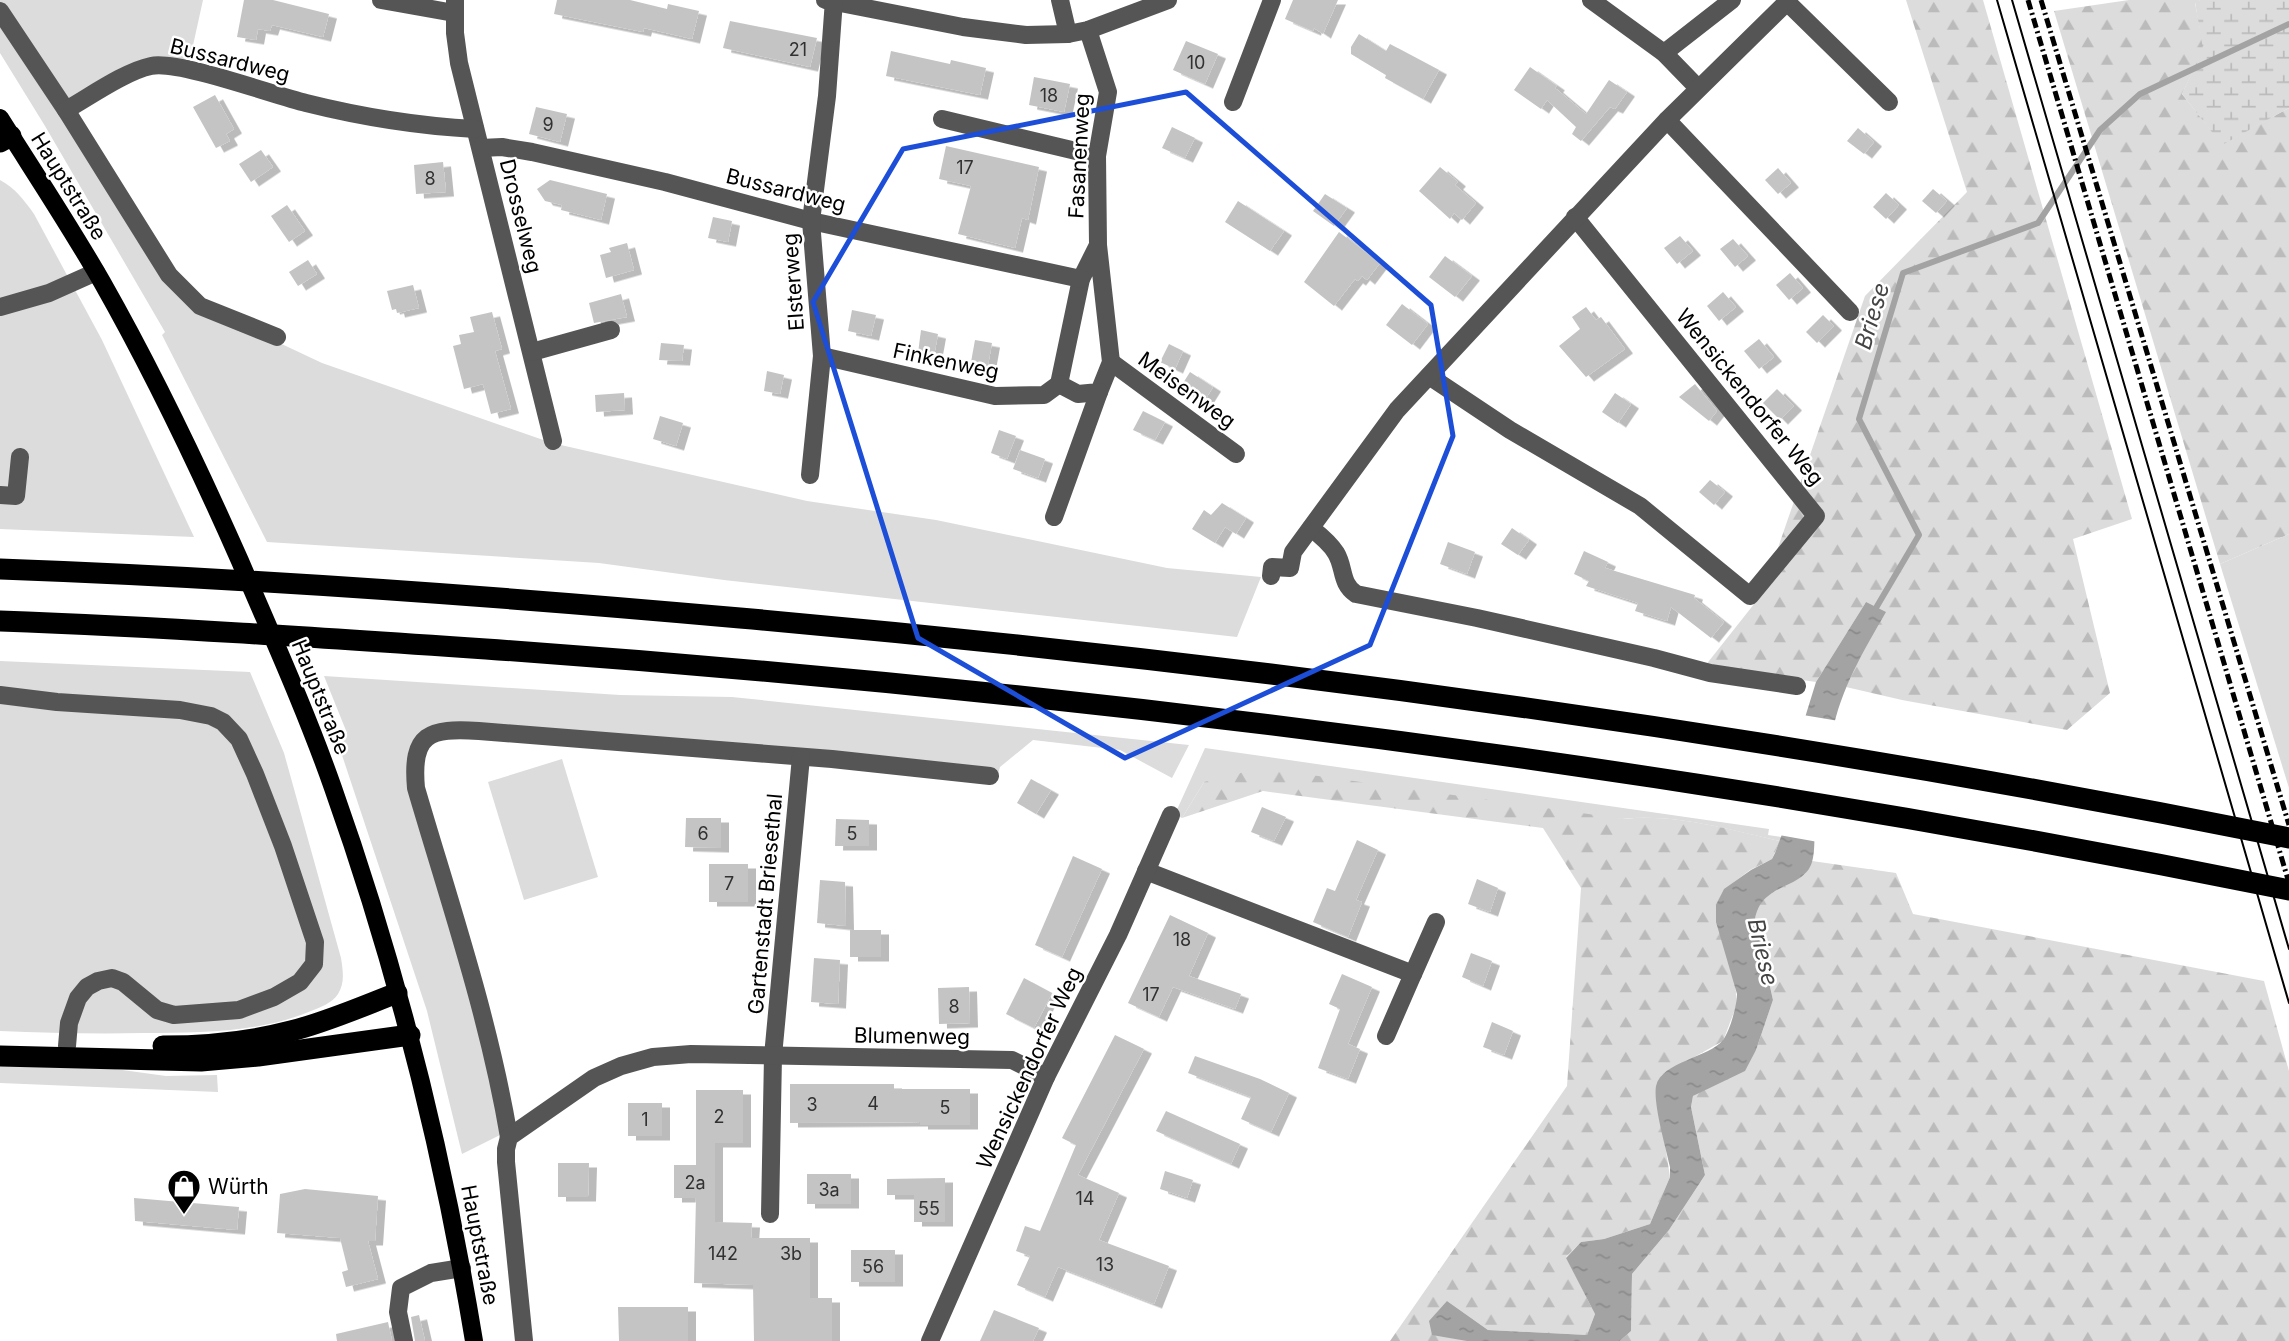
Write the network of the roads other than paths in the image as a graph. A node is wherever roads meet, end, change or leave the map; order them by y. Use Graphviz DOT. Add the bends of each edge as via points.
graph roads {
  1 [pos="381,0"];
  2 [pos="1060,0"];
  3 [pos="1168,0"];
  4 [pos="1272,0"];
  5 [pos="1591,0"];
  6 [pos="1732,0"];
  7 [pos="831,1"];
  8 [pos="1788,1"];
  9 [pos="454,6"];
  10 [pos="0,11"];
  11 [pos="1088,30"];
  12 [pos="1068,34"];
  13 [pos="1664,53"];
  14 [pos="1698,88"];
  15 [pos="1233,102"];
  16 [pos="1889,102"];
  17 [pos="66,110"];
  18 [pos="942,119"];
  19 [pos="1667,120"];
  20 [pos="475,129"];
  21 [pos="4,132"];
  22 [pos="481,148"];
  23 [pos="1097,156"];
  24 [pos="1575,217"];
  25 [pos="811,220"];
  26 [pos="1098,245"];
  27 [pos="96,272"];
  28 [pos="1081,279"];
  29 [pos="0,307"];
  30 [pos="1850,312"];
  31 [pos="611,330"];
  32 [pos="277,337"];
  33 [pos="532,352"];
  34 [pos="822,356"];
  35 [pos="1111,362"];
  36 [pos="1429,376"];
  37 [pos="1059,384"];
  38 [pos="1099,392"];
  39 [pos="553,441"];
  40 [pos="1236,454"];
  41 [pos="20,457"];
  42 [pos="810,475"];
  43 [pos="0,495"];
  44 [pos="1054,517"];
  45 [pos="1311,528"];
  46 [pos="0,555"];
  47 [pos="0,569"];
  48 [pos="84,572"];
  49 [pos="1271,576"];
  50 [pos="0,621"];
  51 [pos="52,623"];
  52 [pos="0,628"];
  53 [pos="1797,686"];
  54 [pos="0,695"];
  55 [pos="801,757"];
  56 [pos="990,776"];
  57 [pos="1171,815"];
  58 [pos="2289,838"];
  59 [pos="1146,871"];
  60 [pos="2289,890"];
  61 [pos="1436,922"];
  62 [pos="1413,974"];
  63 [pos="397,993"];
  64 [pos="410,1035"];
  65 [pos="1386,1037"];
  66 [pos="0,1045"];
  67 [pos="67,1046"];
  68 [pos="0,1056"];
  69 [pos="774,1056"];
  70 [pos="1046,1077"];
  71 [pos="509,1137"];
  72 [pos="771,1214"];
  73 [pos="462,1268"];
  74 [pos="404,1341"];
  75 [pos="474,1341"];
  76 [pos="524,1341"];
  77 [pos="930,1341"];
  1 -- 9 [label="street"];
  2 -- 12 [label="street"];
  3 -- 11 [label="street"];
  4 -- 15 [label="street"];
  5 -- 13 [label="street"];
  6 -- 13 [label="street"];
  7 -- 12 [label="street" via="962,27 1026,35"];
  7 -- 25 [label="street, Elsterweg" via="827,96"];
  8 -- 14 [label="street"];
  8 -- 16 [label="street"];
  9 -- 20 [label="street, Drosselweg" via="459,63"];
  10 -- 17 [label="street, Hauptstraße"];
  11 -- 12 [label="street"];
  11 -- 23 [label="street, Fasanenweg" via="1108,92"];
  13 -- 14 [label="street"];
  14 -- 19 [label="street"];
  17 -- 20 [label="street, Bussardweg" via="135,72 158,65 360,115"];
  17 -- 32 [label="street, Hauptstraße" via="180,288 210,311"];
  18 -- 23 [label="street"];
  19 -- 24 [label="street"];
  19 -- 30 [label="street"];
  20 -- 22 [label="street, Drosselweg"];
  21 -- 27 [label="main road, Hauptstraße"];
  22 -- 25 [label="street, Bussardweg" via="532,152"];
  22 -- 33 [label="street, Drosselweg"];
  23 -- 26 [label="street, Fasanenweg"];
  24 -- 36 [label="street"];
  24 -- 36 [label="street, Wensickendorfer Weg" via="1816,516 1750,596 1640,506"];
  25 -- 28 [label="street, Bussardweg"];
  25 -- 34 [label="street, Elsterweg"];
  26 -- 28 [label="street, Fasanenweg"];
  26 -- 35 [label="street, Fasanenweg"];
  27 -- 29 [label="street" via="49,293"];
  27 -- 63 [label="main road, Hauptstraße" via="204,480 312,732"];
  28 -- 37 [label="street, Fasanenweg"];
  31 -- 33 [label="street"];
  33 -- 39 [label="street, Drosselweg"];
  34 -- 37 [label="street, Finkenweg" via="995,396 1044,395"];
  34 -- 42 [label="street, Elsterweg"];
  35 -- 38 [label="street, Fasanenweg"];
  35 -- 40 [label="street, Meisenweg"];
  36 -- 45 [label="street" via="1397,410"];
  37 -- 38 [label="street" via="1078,394"];
  38 -- 44 [label="street, Fasanenweg"];
  41 -- 43 [label="street" via="16,496"];
  45 -- 49 [label="street" via="1293,552 1290,568 1272,567"];
  45 -- 53 [label="street" via="1336,552 1343,578 1356,594 1710,673"];
  46 -- 48 [label="highway"];
  47 -- 48 [label="highway"];
  48 -- 58 [label="highway" via="481,595 1123,656 1410,692 1783,748"];
  50 -- 51 [label="highway"];
  51 -- 52 [label="highway"];
  51 -- 60 [label="highway" via="659,661 1168,712 1379,738 1773,797"];
  54 -- 67 [label="street" via="180,710 223,722 239,739 255,774 315,942 314,964 300,982 274,998 239,1010 174,1015 157,1010 122,982 112,978 97,981 78,998"];
  55 -- 56 [label="street"];
  55 -- 69 [label="street, Gartenstadt Briesethal"];
  55 -- 71 [label="street" via="453,730 432,733 423,742 414,770 416,788 484,1017"];
  57 -- 59 [label="street, Wensickendorfer Weg"];
  59 -- 62 [label="street"];
  59 -- 70 [label="street, Wensickendorfer Weg"];
  61 -- 62 [label="street"];
  62 -- 65 [label="street"];
  63 -- 64 [label="main road, Hauptstraße"];
  63 -- 67 [label="highway" via="293,1031 257,1039 186,1046"];
  64 -- 68 [label="highway" via="201,1061"];
  64 -- 73 [label="main road, Hauptstraße"];
  66 -- 67 [label="highway"];
  69 -- 70 [label="street, Blumenweg" via="1012,1060"];
  69 -- 71 [label="street, Blumenweg" via="666,1055 621,1066 594,1078"];
  69 -- 72 [label="street"];
  70 -- 77 [label="street, Wensickendorfer Weg"];
  71 -- 76 [label="street" via="506,1162"];
  73 -- 74 [label="street" via="424,1276 401,1288 398,1312"];
  73 -- 75 [label="main road, Hauptstraße"];
}
